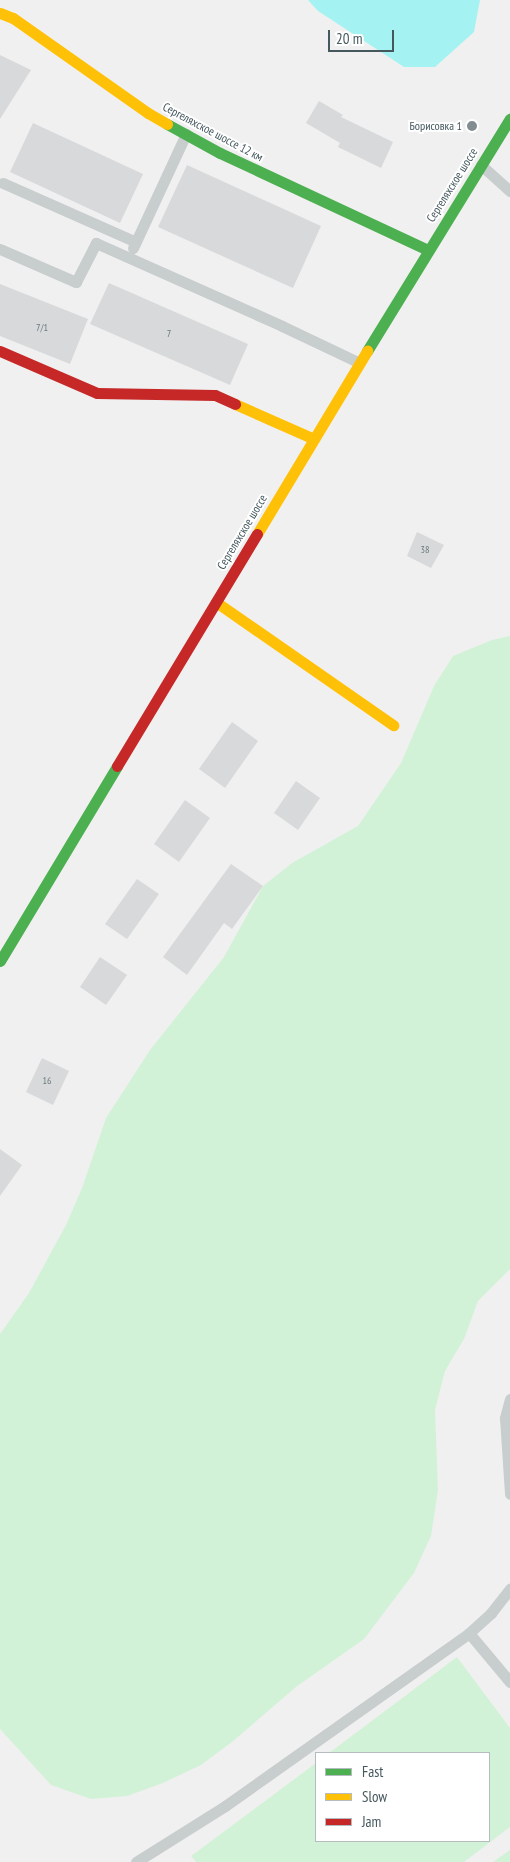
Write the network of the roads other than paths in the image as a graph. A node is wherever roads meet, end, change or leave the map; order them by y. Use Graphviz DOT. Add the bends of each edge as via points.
graph roads {
  1 [pos="0,13"];
  2 [pos="510,119"];
  3 [pos="186,134"];
  4 [pos="481,165"];
  5 [pos="4,183"];
  6 [pos="510,191"];
  7 [pos="136,242"];
  8 [pos="0,249"];
  9 [pos="428,250"];
  10 [pos="128,258"];
  11 [pos="0,351"];
  12 [pos="360,363"];
  13 [pos="314,439"];
  14 [pos="216,602"];
  15 [pos="393,725"];
  16 [pos="0,961"];
  17 [pos="510,1399"];
  18 [pos="510,1494"];
  19 [pos="510,1589"];
  20 [pos="469,1633"];
  21 [pos="510,1682"];
  22 [pos="136,1862"];
  1 -- 3 [label="street, Сергеляхское шоссе 12 км" via="13,18 148,113"];
  2 -- 4 [label="street, Сергеляхское шоссе"];
  3 -- 7 [label="lane"];
  3 -- 9 [label="street, Сергеляхское шоссе 12 км"];
  4 -- 6 [label="lane"];
  4 -- 9 [label="street, Сергеляхское шоссе"];
  5 -- 7 [label="lane"];
  7 -- 10 [label="lane"];
  8 -- 10 [label="lane" via="76,282 96,243"];
  9 -- 12 [label="street, Сергеляхское шоссе"];
  10 -- 12 [label="lane"];
  11 -- 13 [label="street" via="97,393 215,395"];
  12 -- 13 [label="street, Сергеляхское шоссе"];
  13 -- 14 [label="street, Сергеляхское шоссе"];
  14 -- 15 [label="street"];
  14 -- 16 [label="street, Сергеляхское шоссе"];
  17 -- 18 [label="lane" via="505,1418"];
  19 -- 20 [label="lane" via="491,1614"];
  20 -- 21 [label="lane"];
  20 -- 22 [label="lane" via="225,1806"];
}
